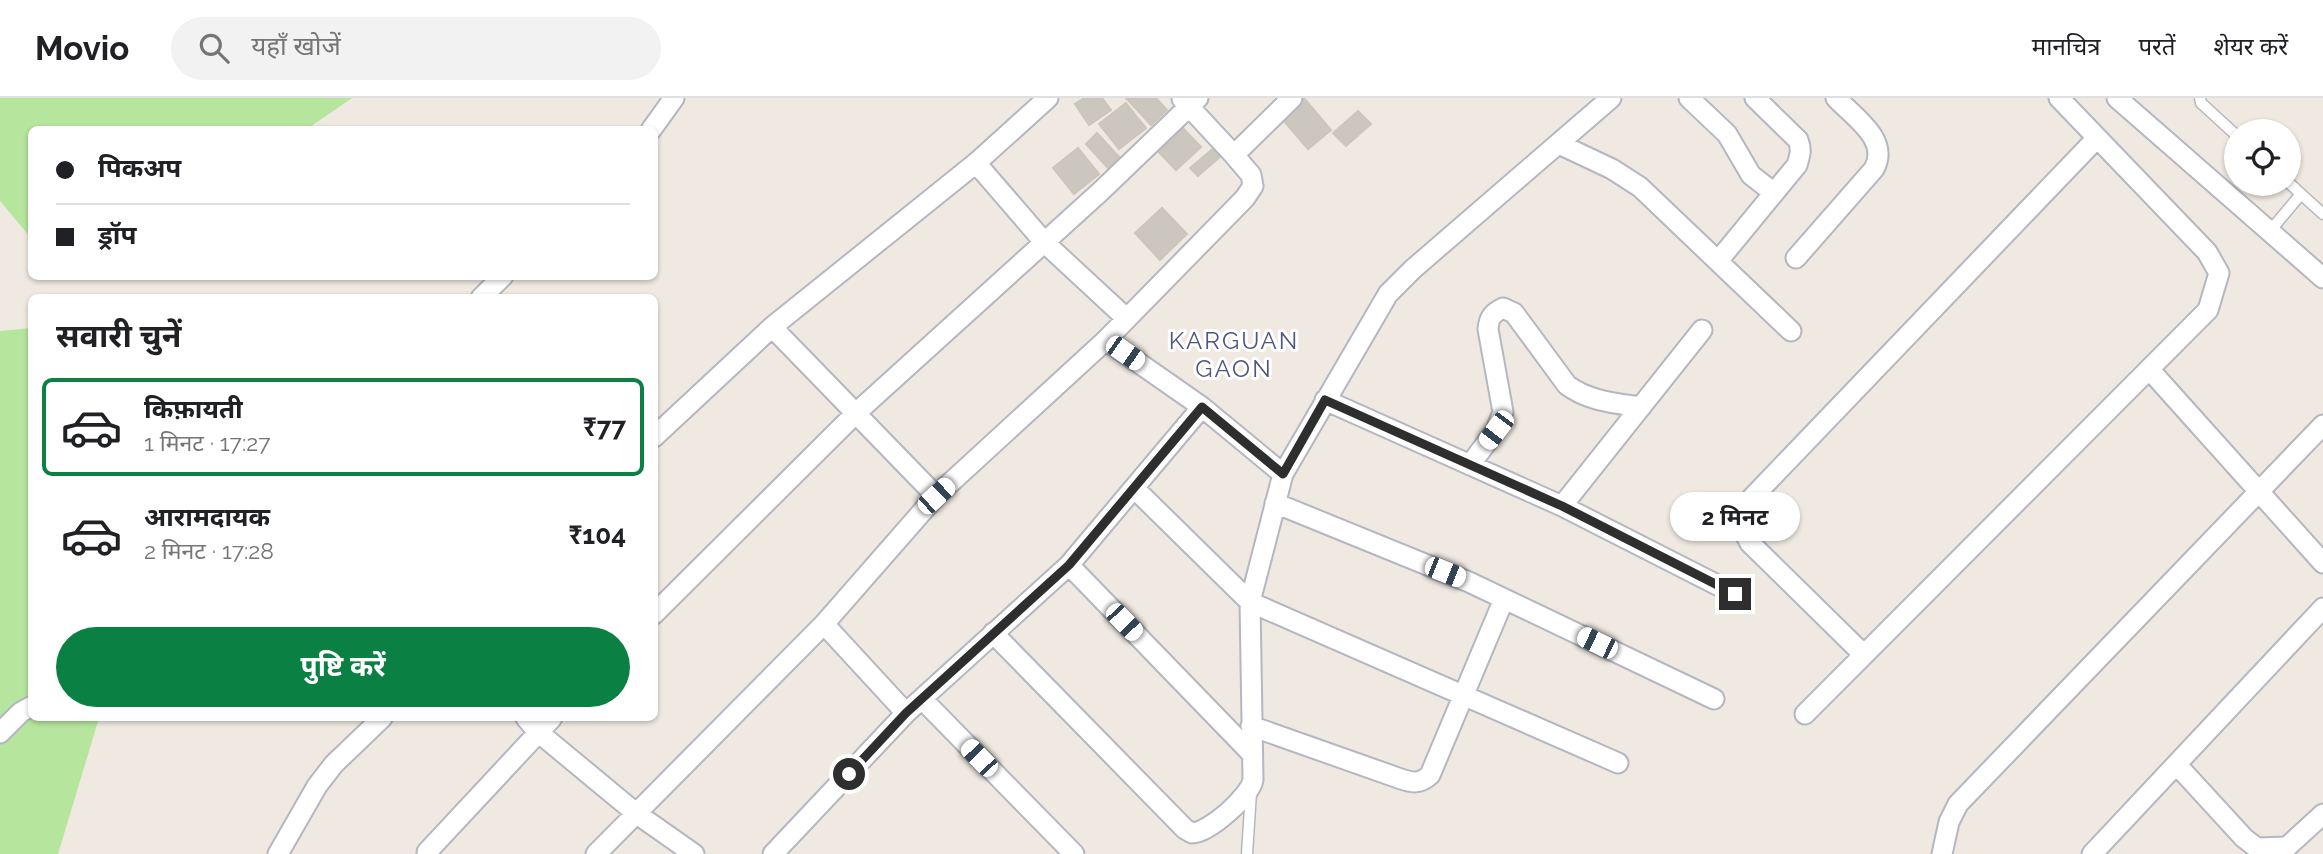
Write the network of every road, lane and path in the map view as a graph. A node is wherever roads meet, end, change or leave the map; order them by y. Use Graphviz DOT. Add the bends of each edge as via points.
graph roads {
  1 [pos="674,98"];
  2 [pos="1048,98"];
  3 [pos="1292,98"];
  4 [pos="1611,98"];
  5 [pos="1689,98"];
  6 [pos="1755,98"];
  7 [pos="1836,98"];
  8 [pos="2059,98"];
  9 [pos="2117,98"];
  10 [pos="2200,98"];
  11 [pos="1189,101"];
  12 [pos="2224,124"];
  13 [pos="654,126"];
  14 [pos="2097,138"];
  15 [pos="1559,144"];
  16 [pos="1234,155"];
  17 [pos="976,163"];
  18 [pos="1774,193"];
  19 [pos="2301,194"];
  20 [pos="2299,196"];
  21 [pos="2323,214"];
  22 [pos="2270,231"];
  23 [pos="1045,243"];
  24 [pos="1796,258"];
  25 [pos="1718,261"];
  26 [pos="2323,278"];
  27 [pos="499,280"];
  28 [pos="485,294"];
  29 [pos="1126,318"];
  30 [pos="772,327"];
  31 [pos="1702,330"];
  32 [pos="1791,331"];
  33 [pos="1106,340"];
  34 [pos="2149,369"];
  35 [pos="1325,400"];
  36 [pos="1202,407"];
  37 [pos="1641,407"];
  38 [pos="856,413"];
  39 [pos="2323,425"];
  40 [pos="658,433"];
  41 [pos="1470,465"];
  42 [pos="1283,474"];
  43 [pos="1134,488"];
  44 [pos="2259,491"];
  45 [pos="936,496"];
  46 [pos="1275,503"];
  47 [pos="1562,506"];
  48 [pos="2323,563"];
  49 [pos="1069,565"];
  50 [pos="1735,594"];
  51 [pos="1504,598"];
  52 [pos="1250,602"];
  53 [pos="2323,608"];
  54 [pos="658,610"];
  55 [pos="824,624"];
  56 [pos="993,633"];
  57 [pos="1863,654"];
  58 [pos="1465,696"];
  59 [pos="1714,699"];
  60 [pos="923,700"];
  61 [pos="28,708"];
  62 [pos="906,713"];
  63 [pos="1805,714"];
  64 [pos="380,721"];
  65 [pos="532,725"];
  66 [pos="1251,726"];
  67 [pos="0,733"];
  68 [pos="1252,754"];
  69 [pos="1618,763"];
  70 [pos="2177,765"];
  71 [pos="1252,788"];
  72 [pos="637,814"];
  73 [pos="2323,814"];
  74 [pos="2257,851"];
  75 [pos="427,852"];
  76 [pos="278,854"];
  77 [pos="596,854"];
  78 [pos="694,854"];
  79 [pos="773,854"];
  80 [pos="1074,854"];
  81 [pos="1247,854"];
  82 [pos="1942,854"];
  83 [pos="2092,854"];
  1 -- 13 [label="street"];
  2 -- 17 [label="street"];
  3 -- 16 [label="street"];
  4 -- 15 [label="street"];
  5 -- 18 [label="street" via="1727,134 1751,175"];
  6 -- 18 [label="street" via="1802,148 1797,165"];
  7 -- 24 [label="street" via="1870,133 1881,157"];
  8 -- 14 [label="street"];
  9 -- 22 [label="street"];
  10 -- 12 [label="lane"];
  11 -- 16 [label="street"];
  11 -- 23 [label="street"];
  14 -- 34 [label="street" via="2207,251 2220,274 2208,310"];
  14 -- 57 [label="street" via="1747,503 1740,516 1751,543"];
  15 -- 25 [label="street" via="1640,187"];
  15 -- 35 [label="street" via="1388,294"];
  16 -- 29 [label="street" via="1251,175 1253,186"];
  17 -- 23 [label="street"];
  17 -- 30 [label="street"];
  18 -- 25 [label="street"];
  19 -- 21 [label="lane"];
  20 -- 22 [label="lane"];
  22 -- 26 [label="street"];
  23 -- 29 [label="street"];
  23 -- 38 [label="street"];
  25 -- 32 [label="street"];
  27 -- 28 [label="street"];
  29 -- 33 [label="street"];
  30 -- 38 [label="street"];
  30 -- 40 [label="street"];
  31 -- 37 [label="street"];
  33 -- 36 [label="street"];
  33 -- 45 [label="street"];
  34 -- 44 [label="street"];
  34 -- 57 [label="street"];
  35 -- 41 [label="street"];
  35 -- 42 [label="street"];
  36 -- 42 [label="street"];
  36 -- 43 [label="street"];
  37 -- 41 [label="street" via="1575,391 1514,313 1503,308 1494,312 1488,329 1503,412 1496,430"];
  37 -- 47 [label="street"];
  38 -- 45 [label="street"];
  38 -- 54 [label="street"];
  39 -- 44 [label="street"];
  41 -- 47 [label="street"];
  42 -- 46 [label="street"];
  43 -- 49 [label="street"];
  43 -- 52 [label="street"];
  44 -- 48 [label="street"];
  44 -- 82 [label="street" via="1958,804"];
  45 -- 55 [label="street"];
  46 -- 51 [label="street"];
  46 -- 52 [label="street"];
  47 -- 50 [label="street"];
  49 -- 56 [label="street"];
  49 -- 68 [label="street"];
  51 -- 58 [label="street"];
  51 -- 59 [label="street"];
  52 -- 58 [label="street"];
  52 -- 66 [label="street"];
  53 -- 70 [label="street"];
  55 -- 62 [label="street"];
  55 -- 72 [label="street"];
  56 -- 60 [label="street"];
  56 -- 71 [label="street" via="1192,833 1205,830"];
  57 -- 63 [label="street"];
  58 -- 66 [label="street" via="1430,775 1411,783"];
  58 -- 69 [label="street"];
  60 -- 62 [label="street"];
  60 -- 80 [label="street"];
  61 -- 67 [label="street"];
  62 -- 79 [label="street"];
  64 -- 76 [label="street" via="317,786"];
  65 -- 72 [label="street"];
  65 -- 75 [label="street"];
  66 -- 68 [label="street"];
  68 -- 71 [label="street"];
  70 -- 74 [label="street"];
  70 -- 83 [label="street"];
  71 -- 81 [label="lane"];
  72 -- 77 [label="street"];
  72 -- 78 [label="street"];
  73 -- 74 [label="street" via="2287,847"];
}
